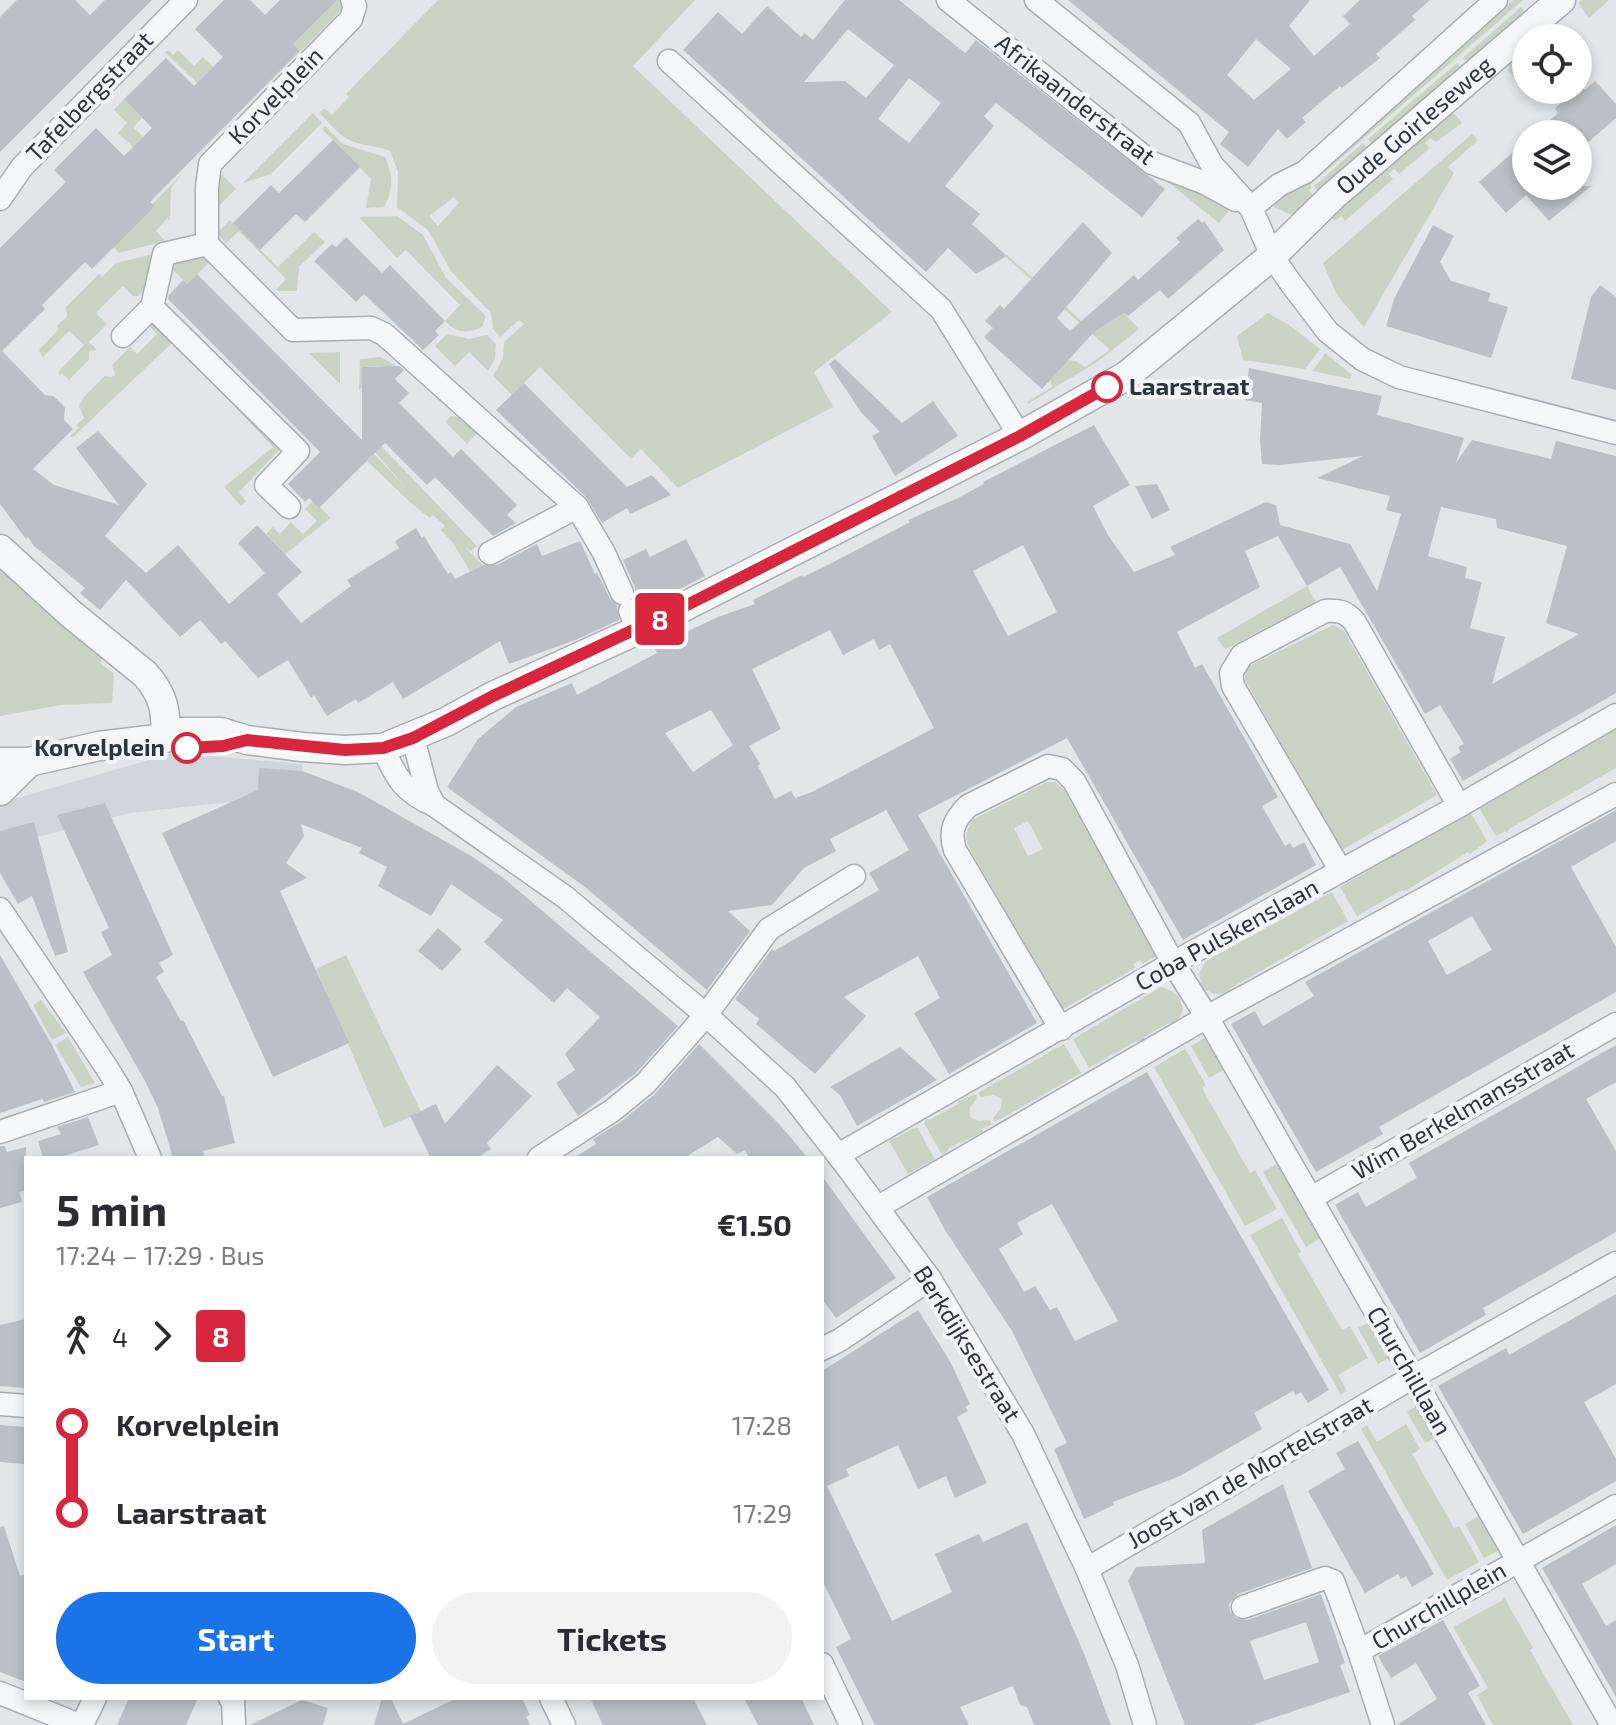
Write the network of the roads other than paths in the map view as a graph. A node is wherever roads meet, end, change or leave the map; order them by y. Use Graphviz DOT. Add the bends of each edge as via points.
graph roads {
  1 [pos="186,0"];
  2 [pos="352,0"];
  3 [pos="948,0"];
  4 [pos="1036,0"];
  5 [pos="1496,0"];
  6 [pos="1561,0"];
  7 [pos="669,61"];
  8 [pos="0,199"];
  9 [pos="1251,208"];
  10 [pos="207,244"];
  11 [pos="1272,256"];
  12 [pos="152,307"];
  13 [pos="123,336"];
  14 [pos="1616,433"];
  15 [pos="1020,436"];
  16 [pos="289,507"];
  17 [pos="577,507"];
  18 [pos="2,553"];
  19 [pos="490,553"];
  20 [pos="630,611"];
  21 [pos="1616,715"];
  22 [pos="165,738"];
  23 [pos="413,738"];
  24 [pos="383,748"];
  25 [pos="0,762"];
  26 [pos="29,762"];
  27 [pos="0,791"];
  28 [pos="1616,794"];
  29 [pos="434,805"];
  30 [pos="1459,806"];
  31 [pos="1341,871"];
  32 [pos="854,876"];
  33 [pos="0,909"];
  34 [pos="1173,963"];
  35 [pos="706,1015"];
  36 [pos="1207,1017"];
  37 [pos="1616,1024"];
  38 [pos="1061,1029"];
  39 [pos="121,1091"];
  40 [pos="0,1132"];
  41 [pos="838,1155"];
  42 [pos="149,1156"];
  43 [pos="542,1156"];
  44 [pos="1311,1198"];
  45 [pos="878,1207"];
  46 [pos="1616,1263"];
  47 [pos="930,1279"];
  48 [pos="824,1348"];
  49 [pos="1413,1377"];
  50 [pos="0,1404"];
  51 [pos="24,1406"];
  52 [pos="1616,1506"];
  53 [pos="1518,1560"];
  54 [pos="1087,1569"];
  55 [pos="1243,1607"];
  56 [pos="1359,1651"];
  57 [pos="824,1668"];
  58 [pos="0,1693"];
  59 [pos="94,1700"];
  60 [pos="232,1700"];
  61 [pos="552,1700"];
  62 [pos="80,1725"];
  63 [pos="234,1725"];
  64 [pos="564,1725"];
  65 [pos="851,1725"];
  66 [pos="1145,1725"];
  67 [pos="1383,1725"];
  68 [pos="1612,1725"];
  1 -- 8 [label="street, Tafelbergstraat" via="22,167"];
  2 -- 10 [label="street, Korvelplein" via="351,19 210,164"];
  3 -- 9 [label="street, Afrikaanderstraat" via="1152,163"];
  4 -- 9 [label="street" via="1189,123 1212,165"];
  5 -- 9 [label="street, Oude Goirleseweg" via="1305,172"];
  6 -- 11 [label="street, Oude Goirleseweg" via="1333,196"];
  7 -- 15 [label="street" via="941,309"];
  9 -- 11 [label="street"];
  10 -- 12 [label="street" via="164,254"];
  10 -- 17 [label="street" via="293,330 371,328 384,334"];
  11 -- 14 [label="street" via="1328,332 1362,359 1399,377"];
  11 -- 15 [label="street" via="1126,376"];
  12 -- 13 [label="street"];
  12 -- 16 [label="street" via="298,451 266,485"];
  15 -- 20 [label="street"];
  17 -- 19 [label="street"];
  17 -- 20 [label="street"];
  18 -- 22 [label="street" via="154,684 167,716"];
  20 -- 23 [label="street" via="493,696"];
  21 -- 30 [label="street, Coba Pulskenslaan"];
  22 -- 24 [label="street" via="182,732 221,732 331,749"];
  22 -- 26 [label="street"];
  23 -- 24 [label="street"];
  23 -- 29 [label="street"];
  24 -- 29 [label="street, Berkdijksestraat" via="394,774 413,796"];
  25 -- 26 [label="street"];
  26 -- 27 [label="street"];
  28 -- 36 [label="street"];
  29 -- 35 [label="street, Berkdijksestraat" via="565,897"];
  30 -- 31 [label="street, Coba Pulskenslaan"];
  30 -- 31 [label="street" via="1347,614 1325,611 1242,655 1231,673 1233,686"];
  31 -- 34 [label="street, Coba Pulskenslaan"];
  32 -- 35 [label="street" via="769,929"];
  33 -- 39 [label="street"];
  34 -- 36 [label="street, Churchilllaan"];
  34 -- 38 [label="street, Coba Pulskenslaan"];
  34 -- 38 [label="street, Churchilllaan" via="1074,781 1062,769 1048,766 968,806 952,827 955,850"];
  35 -- 41 [label="street, Berkdijksestraat" via="785,1087"];
  35 -- 43 [label="street" via="646,1083"];
  36 -- 44 [label="street, Churchilllaan"];
  36 -- 45 [label="street"];
  37 -- 44 [label="street, Wim Berkelmansstraat"];
  38 -- 41 [label="street, Coba Pulskenslaan"];
  39 -- 40 [label="street"];
  39 -- 42 [label="street"];
  41 -- 45 [label="street, Berkdijksestraat"];
  44 -- 49 [label="street, Churchilllaan"];
  45 -- 47 [label="street, Berkdijksestraat"];
  46 -- 49 [label="street, Joost van de Mortelstraat"];
  47 -- 48 [label="street"];
  47 -- 54 [label="street, Berkdijksestraat" via="1023,1434"];
  49 -- 53 [label="street, Churchilllaan"];
  49 -- 54 [label="street, Joost van de Mortelstraat"];
  50 -- 51 [label="street"];
  52 -- 53 [label="street, Churchillplein"];
  53 -- 56 [label="street, Churchillplein"];
  53 -- 68 [label="street, Churchilllaan"];
  54 -- 66 [label="street, Berkdijksestraat" via="1127,1665"];
  55 -- 56 [label="street, Churchillplein" via="1325,1578 1333,1581"];
  56 -- 67 [label="street, Churchillplein"];
  57 -- 65 [label="street"];
  58 -- 62 [label="street"];
  59 -- 62 [label="street"];
  60 -- 63 [label="street"];
  61 -- 64 [label="street"];
}
